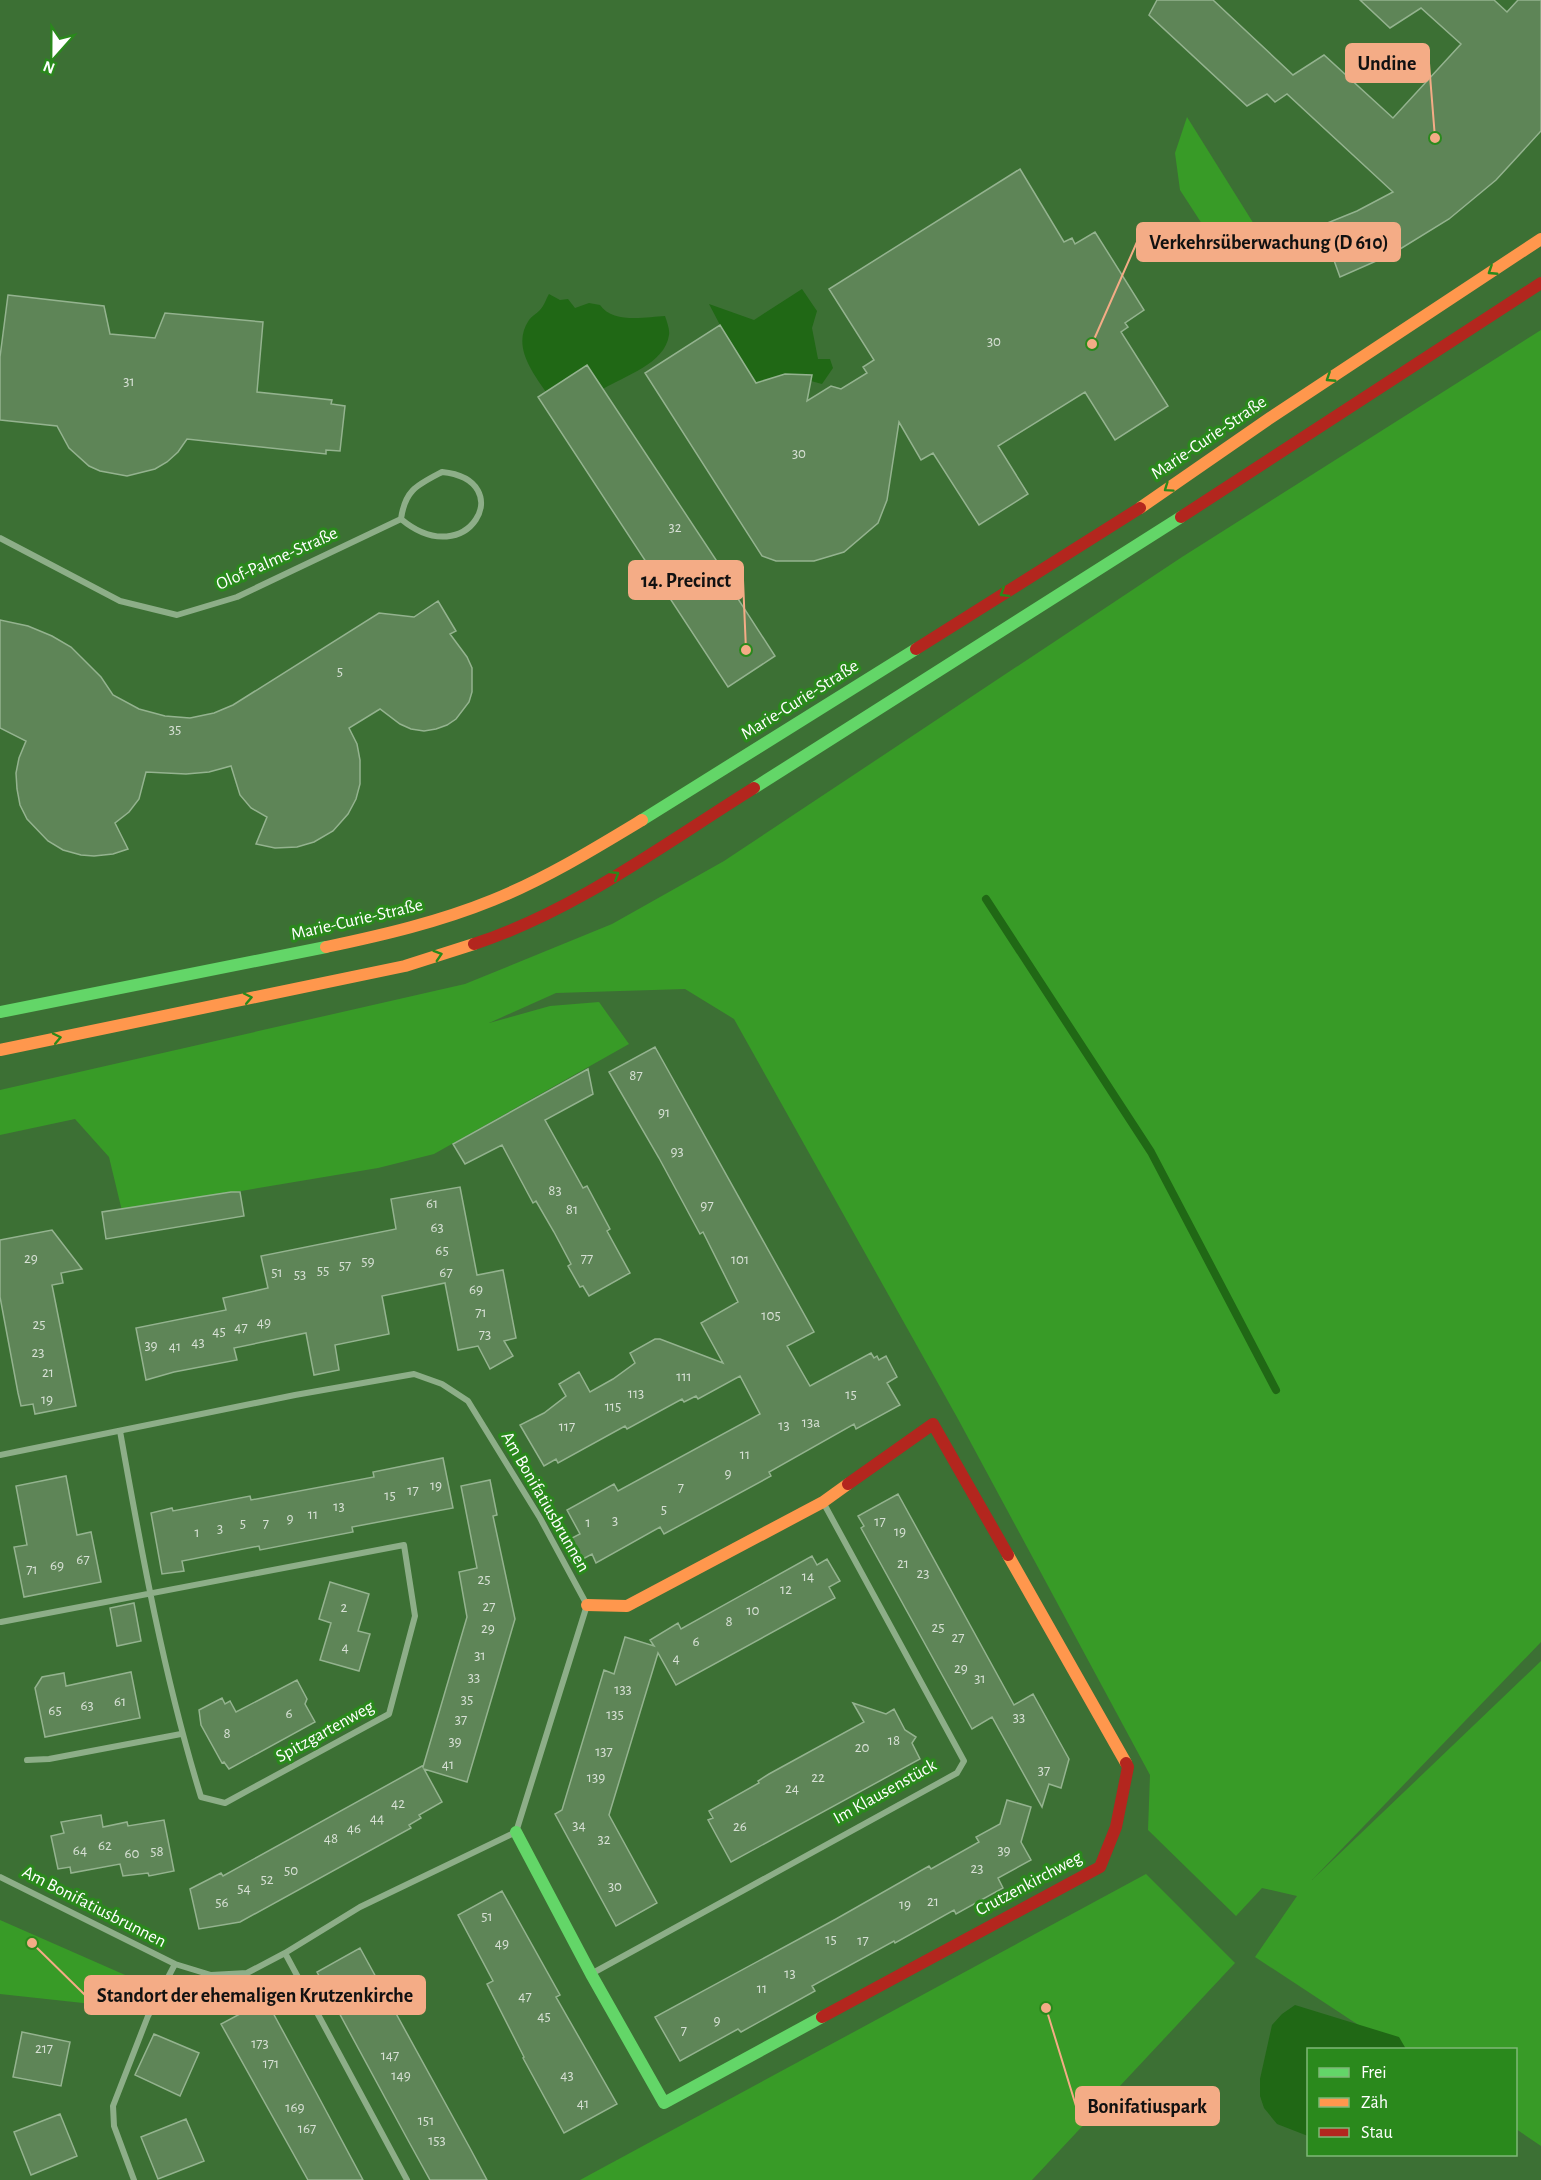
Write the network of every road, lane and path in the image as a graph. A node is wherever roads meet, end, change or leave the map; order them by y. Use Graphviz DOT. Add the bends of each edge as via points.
graph roads {
  1 [pos="1541,239"];
  2 [pos="1541,284"];
  3 [pos="401,519"];
  4 [pos="0,538"];
  5 [pos="0,1012"];
  6 [pos="0,1050"];
  7 [pos="120,1431"];
  8 [pos="0,1455"];
  9 [pos="823,1502"];
  10 [pos="149,1594"];
  11 [pos="587,1605"];
  12 [pos="1,1622"];
  13 [pos="182,1734"];
  14 [pos="27,1760"];
  15 [pos="516,1832"];
  16 [pos="0,1877"];
  17 [pos="285,1953"];
  18 [pos="176,1964"];
  19 [pos="591,1974"];
  20 [pos="134,2180"];
  21 [pos="407,2180"];
  1 -- 5 [label="main road, Marie-Curie-Straße, one-way" via="1141,507 583,856 493,900 398,932"];
  6 -- 2 [label="main road, one-way" via="405,966 525,924 587,893 1174,522"];
  3 -- 3 [label="street" via="414,531 451,537 467,531 478,519 482,505 471,481 442,472 412,490 403,503"];
  3 -- 4 [label="street, Olof-Palme-Straße" via="237,597 177,615 120,601"];
  7 -- 8 [label="street, Am Bonifatiusbrunnen"];
  7 -- 10 [label="street, Spitzgartenweg"];
  7 -- 11 [label="street, Am Bonifatiusbrunnen" via="414,1374 442,1384 468,1401 540,1518"];
  9 -- 11 [label="main road" via="627,1606"];
  9 -- 19 [label="street, Im Klausenstück" via="964,1761 957,1773"];
  9 -- 19 [label="main road, Crutzenkirchweg" via="933,1424 1128,1767 1116,1827 1100,1867 664,2103"];
  10 -- 12 [label="street, Spitzgartenweg"];
  10 -- 13 [label="street, Spitzgartenweg"];
  10 -- 13 [label="street, Spitzgartenweg" via="404,1545 415,1616 390,1714 225,1803 201,1797"];
  11 -- 15 [label="street"];
  13 -- 14 [label="street"];
  15 -- 17 [label="street, Am Bonifatiusbrunnen" via="360,1907"];
  15 -- 19 [label="main road"];
  16 -- 18 [label="street, Am Bonifatiusbrunnen"];
  17 -- 18 [label="street, Am Bonifatiusbrunnen" via="247,1973 211,1975"];
  17 -- 21 [label="street"];
  18 -- 20 [label="street, Am Bonifatiusbrunnen" via="148,2016 112,2106 114,2126"];
}
